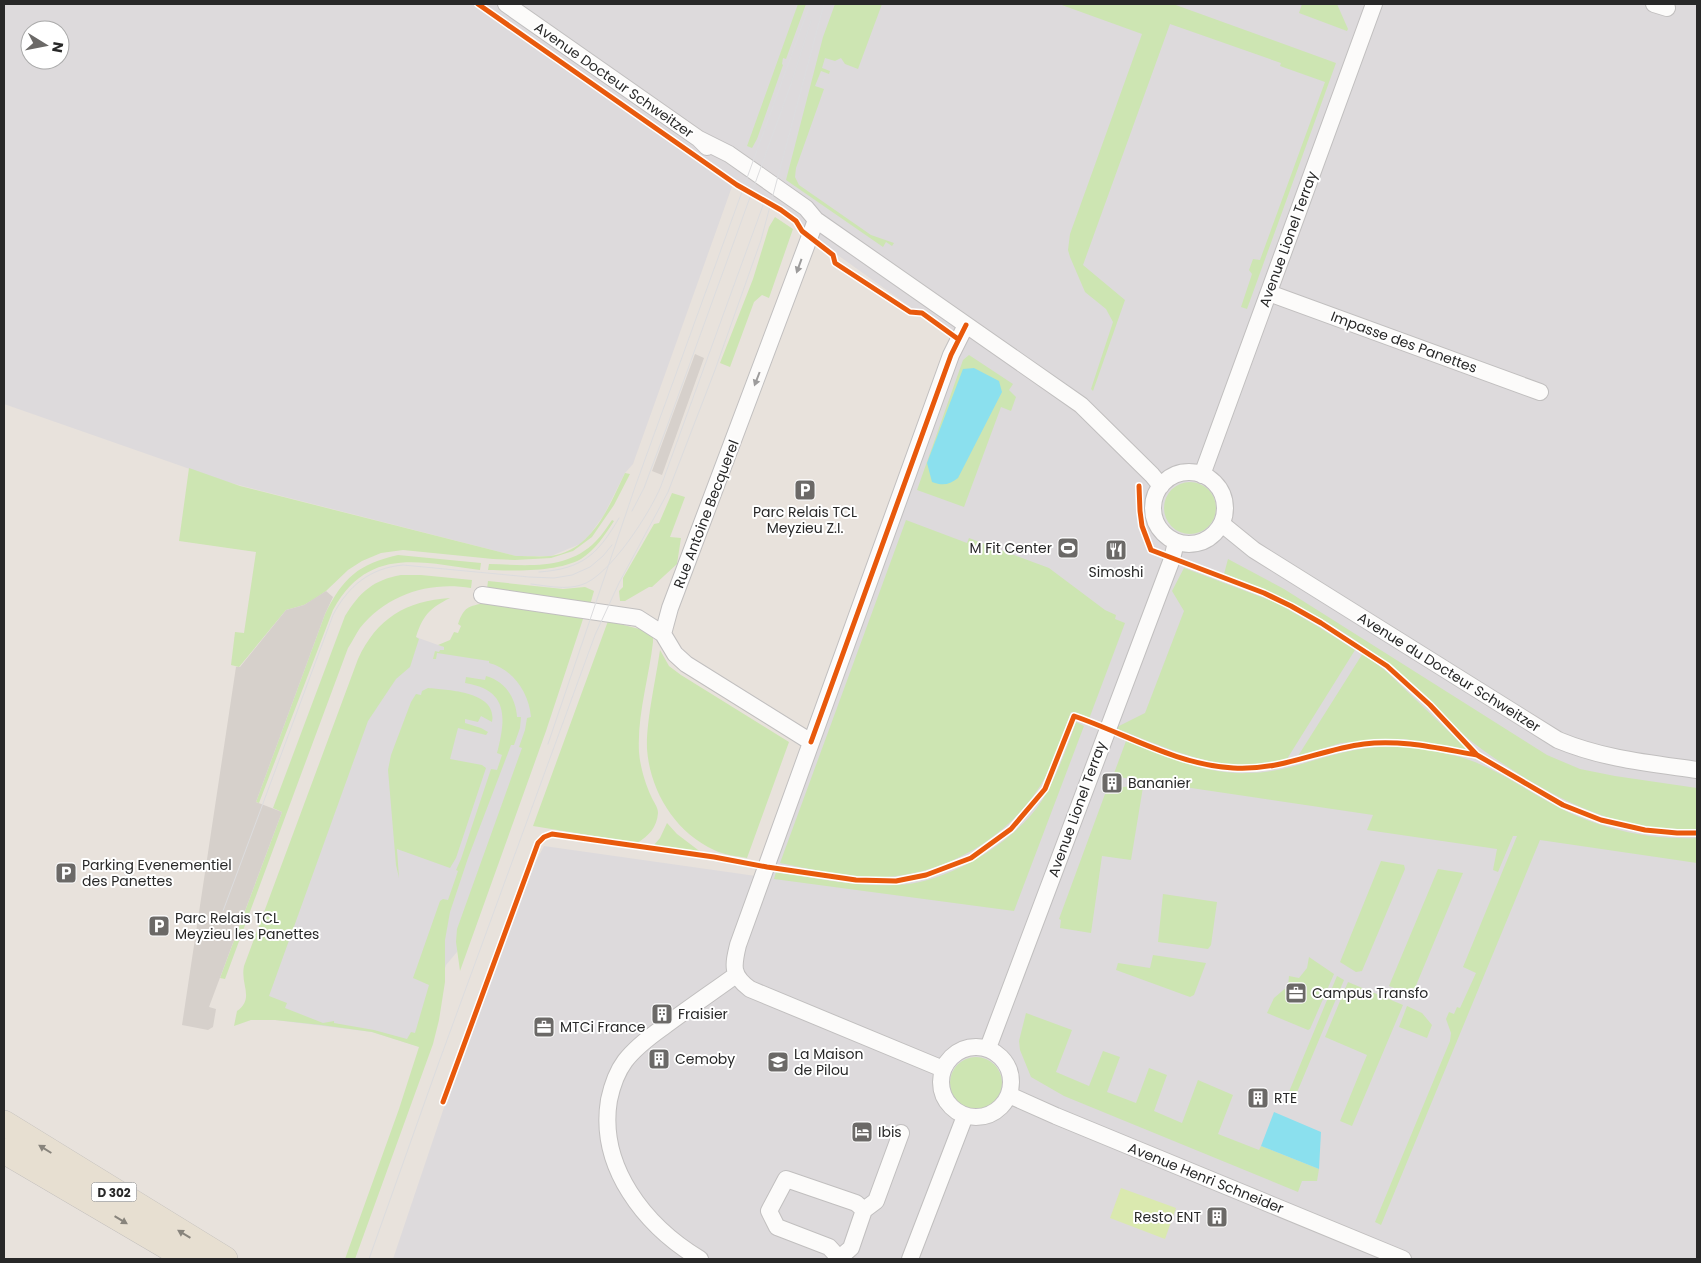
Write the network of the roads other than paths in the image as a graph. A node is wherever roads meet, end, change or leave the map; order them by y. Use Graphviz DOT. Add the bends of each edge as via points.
graph roads {
  1 [pos="506,4"];
  2 [pos="1374,4"];
  3 [pos="816,220"];
  4 [pos="1269,293"];
  5 [pos="966,325"];
  6 [pos="1540,392"];
  7 [pos="1202,475"];
  8 [pos="1162,486"];
  9 [pos="1222,524"];
  10 [pos="1176,542"];
  11 [pos="482,595"];
  12 [pos="663,634"];
  13 [pos="811,742"];
  14 [pos="1697,770"];
  15 [pos="736,975"];
  16 [pos="988,1048"];
  17 [pos="942,1069"];
  18 [pos="1009,1095"];
  19 [pos="965,1116"];
  20 [pos="4,1124"];
  21 [pos="901,1133"];
  22 [pos="4,1150"];
  23 [pos="864,1210"];
  24 [pos="188,1259"];
  25 [pos="225,1259"];
  26 [pos="700,1259"];
  27 [pos="839,1259"];
  28 [pos="910,1259"];
  29 [pos="1403,1259"];
  1 -- 3 [label="street, Avenue Docteur Schweitzer" via="699,139 729,154 806,208"];
  2 -- 4 [label="street, Avenue Lionel Terray"];
  3 -- 5 [label="street, Avenue Docteur Schweitzer"];
  3 -- 12 [label="street, Rue Antoine Becquerel, one-way"];
  4 -- 6 [label="street, Impasse des Panettes"];
  4 -- 7 [label="street, Avenue Lionel Terray"];
  5 -- 8 [label="street, Avenue Docteur Schweitzer" via="1081,405"];
  5 -- 13 [label="street" via="947,364"];
  7 -- 8 [label="street" via="1194,472 1176,475"];
  7 -- 9 [label="street" via="1213,481 1225,501"];
  8 -- 10 [label="street" via="1155,501 1155,518 1159,528"];
  9 -- 10 [label="street" via="1202,542"];
  9 -- 14 [label="street, Avenue du Docteur Schweitzer" via="1254,550 1558,740 1611,757"];
  10 -- 16 [label="street, Avenue Lionel Terray"];
  11 -- 12 [label="street" via="638,618"];
  12 -- 13 [label="street" via="675,654 686,664"];
  13 -- 15 [label="street" via="738,945 734,964"];
  15 -- 17 [label="street" via="750,989"];
  15 -- 26 [label="street" via="636,1048 618,1072 611,1088 607,1114 609,1147 626,1187 639,1207"];
  16 -- 17 [label="street" via="972,1047 957,1051"];
  16 -- 18 [label="street" via="1006,1062 1011,1084"];
  17 -- 19 [label="street" via="941,1091 946,1102"];
  18 -- 19 [label="street" via="995,1112 980,1117"];
  18 -- 29 [label="street, Avenue Henri Schneider"];
  19 -- 28 [label="street"];
  25 -- 20 [label="main road, D 302, one-way"];
  21 -- 23 [label="street" via="876,1201"];
  22 -- 24 [label="main road, D 302, one-way"];
  23 -- 27 [label="street" via="851,1248"];
  23 -- 27 [label="street" via="856,1203 786,1178 769,1211 776,1228 829,1247"];
}
